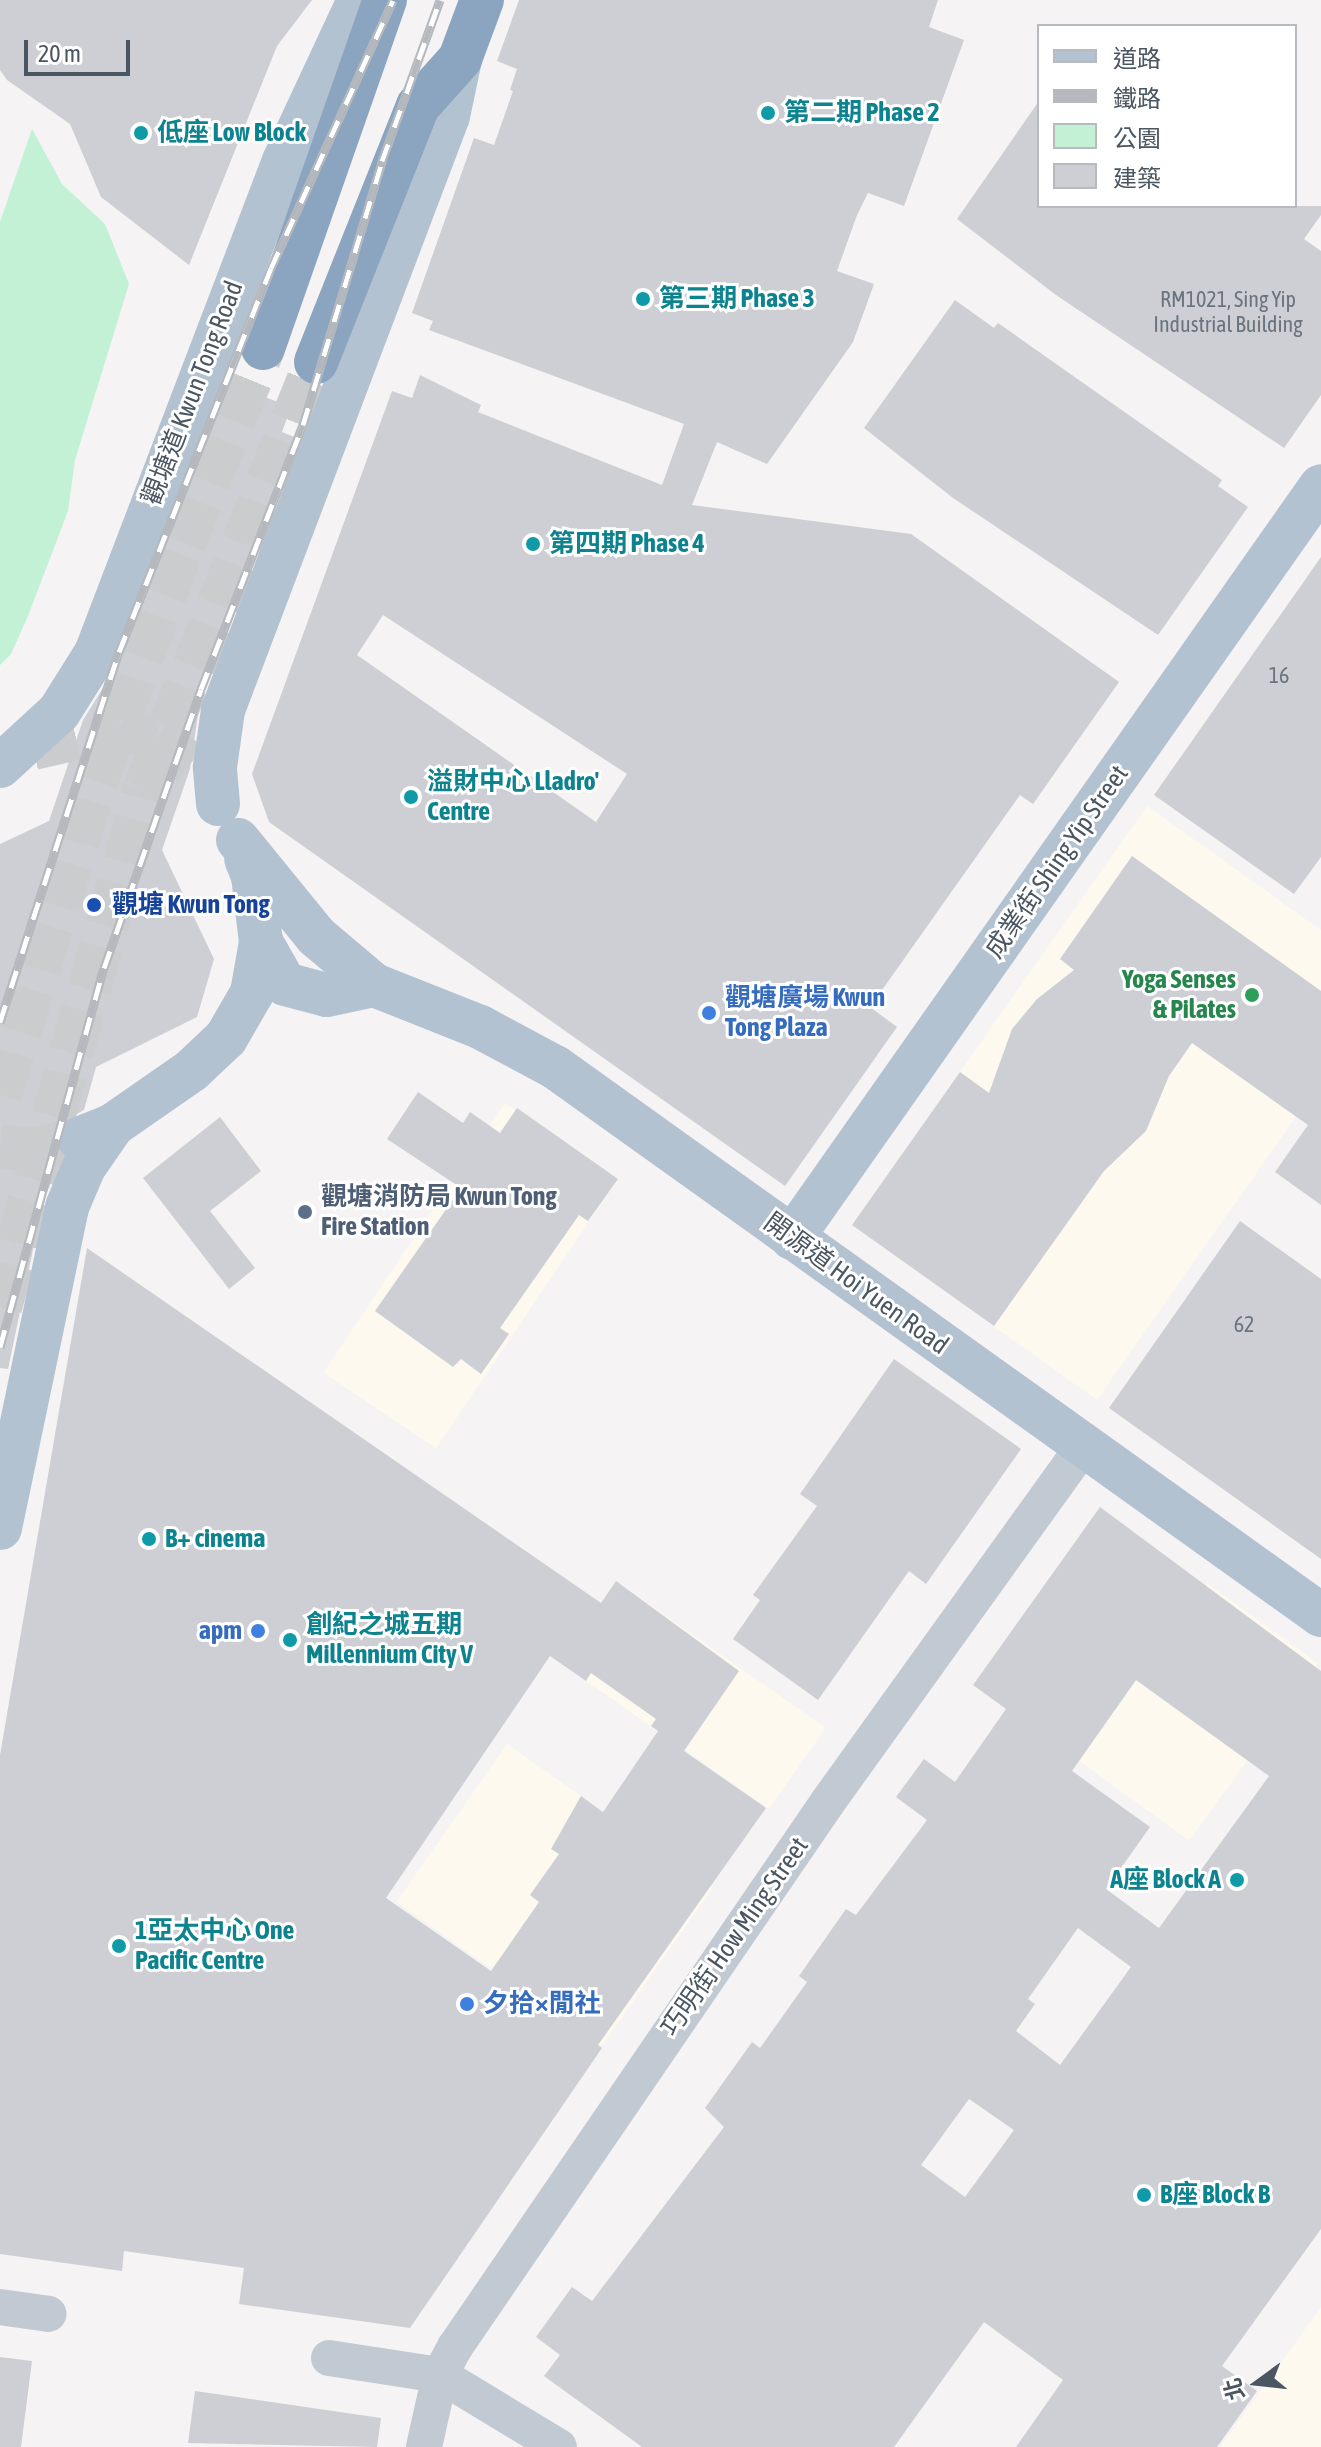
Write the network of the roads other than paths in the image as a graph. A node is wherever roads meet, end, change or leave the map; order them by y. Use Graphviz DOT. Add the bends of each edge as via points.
graph roads {
  1 [pos="359,0"];
  2 [pos="385,0"];
  3 [pos="482,0"];
  4 [pos="460,59"];
  5 [pos="263,348"];
  6 [pos="316,362"];
  7 [pos="1321,486"];
  8 [pos="11,760"];
  9 [pos="190,764"];
  10 [pos="228,822"];
  11 [pos="261,942"];
  12 [pos="374,985"];
  13 [pos="792,1238"];
  14 [pos="1084,1446"];
  15 [pos="0,1528"];
  16 [pos="1321,1615"];
  17 [pos="0,2307"];
  18 [pos="49,2314"];
  19 [pos="329,2358"];
  20 [pos="440,2375"];
  21 [pos="424,2447"];
  22 [pos="559,2447"];
  1 -- 8 [label="main road, 觀塘道 Kwun Tong Road" via="284,161 96,653 59,712"];
  2 -- 5 [label="highway, 觀塘道 Kwun Tong Road"];
  3 -- 4 [label="highway"];
  4 -- 6 [label="highway" via="418,106"];
  4 -- 10 [label="main road" via="448,116 223,710 215,767"];
  7 -- 13 [label="main road, 成業街 Shing Yip Street"];
  9 -- 10 [label="main road"];
  10 -- 11 [label="main road" via="253,876"];
  10 -- 12 [label="main road, 開源道 Hoi Yuen Road" via="316,936"];
  11 -- 12 [label="main road" via="285,984 327,995"];
  11 -- 15 [label="main road" via="252,993 226,1038 192,1070 96,1132 67,1207"];
  12 -- 13 [label="main road, 開源道 Hoi Yuen Road" via="480,1027 555,1067"];
  13 -- 14 [label="main road, 開源道 Hoi Yuen Road"];
  14 -- 16 [label="main road, 開源道 Hoi Yuen Road"];
  14 -- 20 [label="street, 巧明街 How Ming Street" via="800,1842"];
  17 -- 18 [label="street"];
  19 -- 20 [label="street"];
  20 -- 21 [label="street, 巧明街 How Ming Street"];
  20 -- 22 [label="street"];
}
